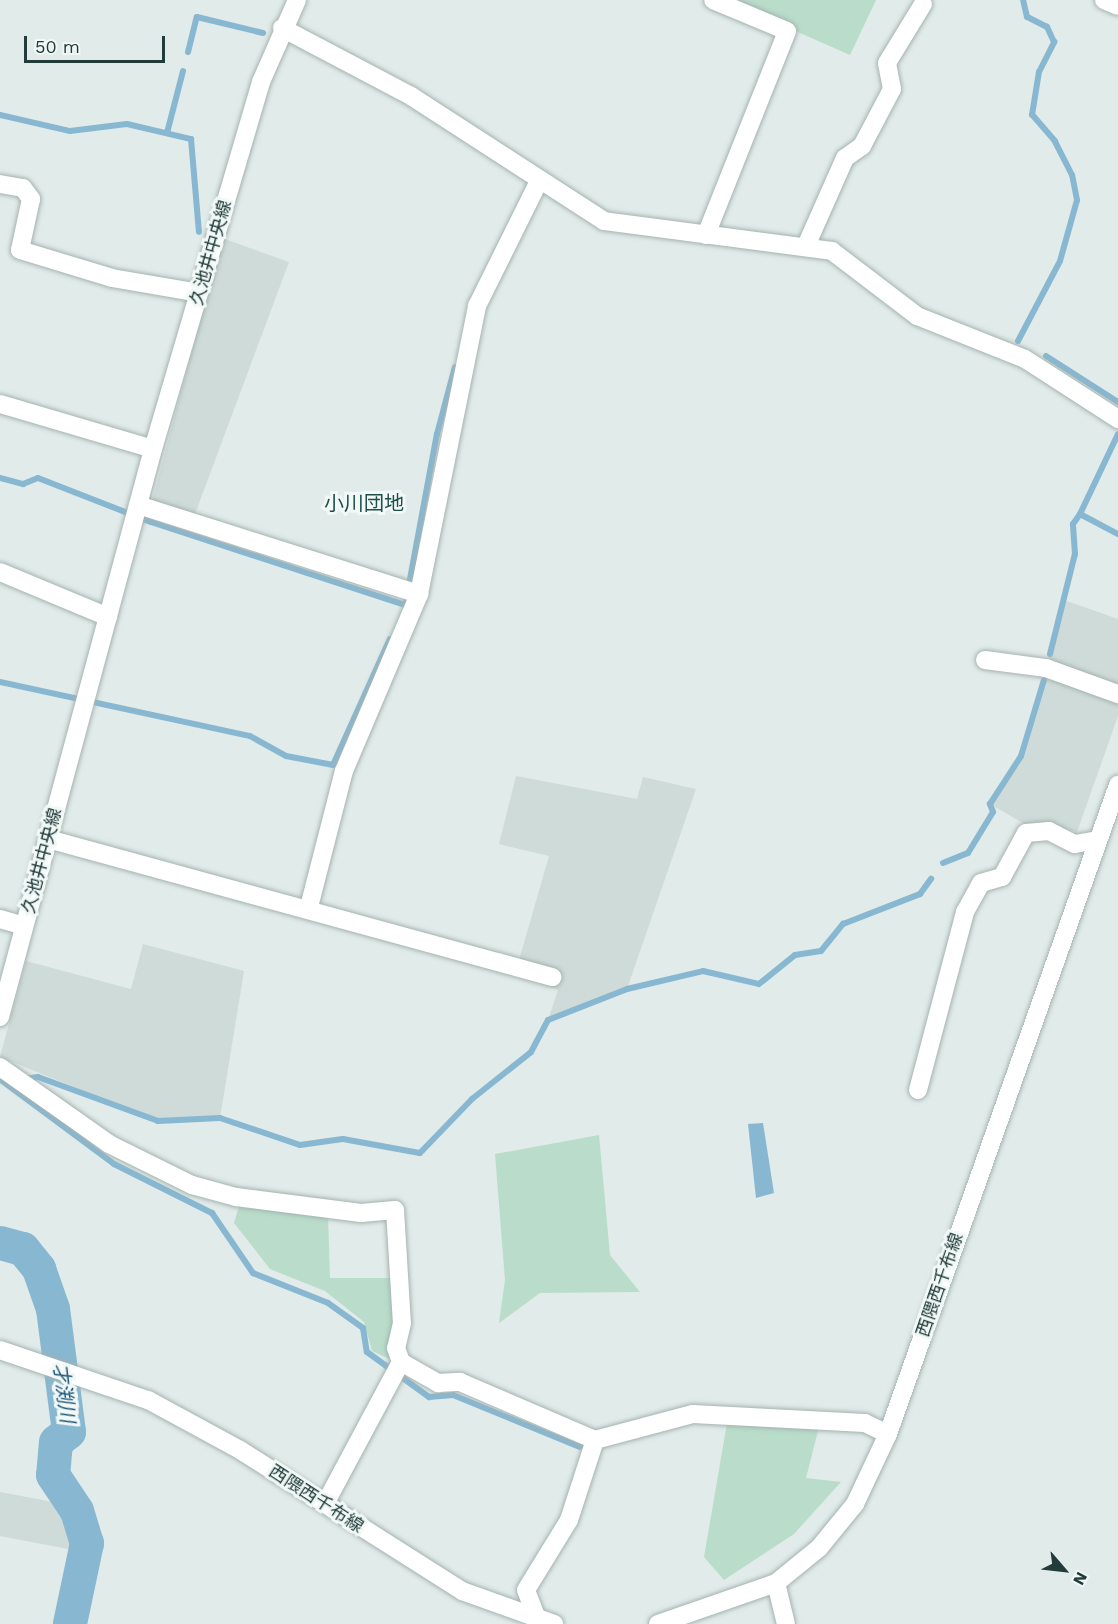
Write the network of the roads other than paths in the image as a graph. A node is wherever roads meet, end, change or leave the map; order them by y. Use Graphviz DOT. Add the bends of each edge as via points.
graph roads {
  1 [pos="297,0"];
  2 [pos="713,0"];
  3 [pos="1104,0"];
  4 [pos="923,4"];
  5 [pos="1118,6"];
  6 [pos="282,28"];
  7 [pos="539,181"];
  8 [pos="0,184"];
  9 [pos="706,235"];
  10 [pos="806,246"];
  11 [pos="199,293"];
  12 [pos="0,404"];
  13 [pos="1118,419"];
  14 [pos="153,449"];
  15 [pos="136,512"];
  16 [pos="0,572"];
  17 [pos="411,591"];
  18 [pos="108,617"];
  19 [pos="985,660"];
  20 [pos="1118,694"];
  21 [pos="1118,785"];
  22 [pos="48,839"];
  23 [pos="1098,840"];
  24 [pos="309,907"];
  25 [pos="0,919"];
  26 [pos="24,926"];
  27 [pos="552,977"];
  28 [pos="0,1017"];
  29 [pos="0,1067"];
  30 [pos="918,1090"];
  31 [pos="0,1350"];
  32 [pos="398,1370"];
  33 [pos="888,1434"];
  34 [pos="595,1440"];
  35 [pos="325,1504"];
  36 [pos="776,1583"];
  37 [pos="544,1623"];
  38 [pos="658,1624"];
  39 [pos="786,1624"];
  1 -- 6 [label="street, 久池井中央線"];
  2 -- 9 [label="street" via="787,31"];
  3 -- 5 [label="street"];
  4 -- 10 [label="street" via="887,63 892,89 862,146 845,159"];
  6 -- 7 [label="street" via="411,96"];
  6 -- 11 [label="street, 久池井中央線"];
  7 -- 9 [label="street" via="604,221"];
  7 -- 17 [label="street" via="477,306"];
  8 -- 11 [label="street" via="23,188 31,199 20,249 112,278"];
  9 -- 10 [label="street"];
  10 -- 13 [label="street" via="832,251 917,316 1025,359"];
  11 -- 14 [label="street, 久池井中央線"];
  12 -- 14 [label="street"];
  14 -- 15 [label="street, 久池井中央線"];
  15 -- 17 [label="street"];
  15 -- 18 [label="street, 久池井中央線"];
  16 -- 18 [label="street"];
  17 -- 24 [label="street" via="344,771"];
  18 -- 22 [label="street, 久池井中央線"];
  19 -- 20 [label="street" via="1046,668"];
  21 -- 23 [label="street, 西隈西千布線"];
  22 -- 24 [label="street"];
  22 -- 26 [label="street, 久池井中央線"];
  23 -- 30 [label="street" via="1075,843 1049,831 1026,833 1002,877 981,883 965,912"];
  23 -- 33 [label="street, 西隈西千布線"];
  24 -- 27 [label="street"];
  25 -- 26 [label="street"];
  26 -- 28 [label="street, 久池井中央線"];
  29 -- 32 [label="street" via="109,1144 192,1185 236,1197 361,1213 395,1210 402,1323 396,1348"];
  31 -- 35 [label="street, 西隈西千布線" via="148,1400"];
  32 -- 34 [label="street" via="438,1383 460,1382"];
  32 -- 35 [label="street"];
  33 -- 34 [label="street" via="865,1424 693,1414"];
  33 -- 36 [label="street, 西隈西千布線" via="855,1504 819,1548"];
  34 -- 37 [label="street" via="569,1520 526,1590"];
  35 -- 37 [label="street, 西隈西千布線" via="462,1591"];
  36 -- 38 [label="street, 西隈西千布線"];
  36 -- 39 [label="street"];
}
